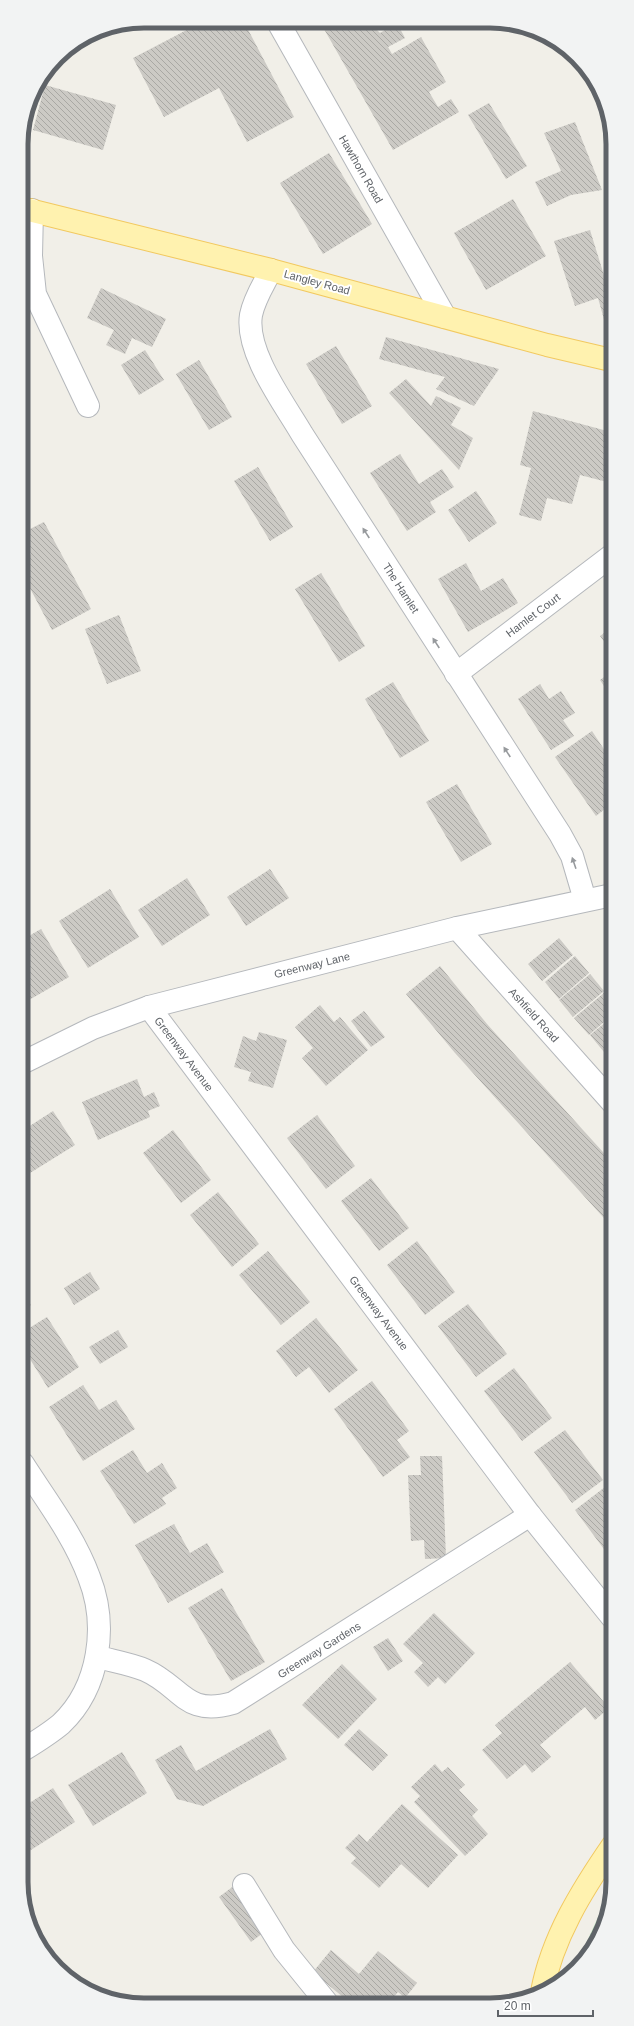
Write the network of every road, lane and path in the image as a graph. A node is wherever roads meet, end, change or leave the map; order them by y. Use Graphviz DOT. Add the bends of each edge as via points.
graph roads {
  1 [pos="281,28"];
  2 [pos="28,209"];
  3 [pos="28,218"];
  4 [pos="271,270"];
  5 [pos="444,317"];
  6 [pos="606,359"];
  7 [pos="88,406"];
  8 [pos="606,560"];
  9 [pos="456,674"];
  10 [pos="606,896"];
  11 [pos="585,900"];
  12 [pos="457,928"];
  13 [pos="149,1007"];
  14 [pos="28,1060"];
  15 [pos="606,1095"];
  16 [pos="28,1472"];
  17 [pos="530,1515"];
  18 [pos="606,1610"];
  19 [pos="98,1657"];
  20 [pos="28,1747"];
  21 [pos="606,1855"];
  22 [pos="244,1886"];
  23 [pos="543,1985"];
  24 [pos="323,1998"];
  1 -- 5 [label="street, Hawthorn Road"];
  2 -- 4 [label="main road, Langley Road"];
  3 -- 7 [label="street" via="35,294"];
  4 -- 5 [label="main road, Langley Road"];
  9 -- 4 [label="street, The Hamlet, one-way" via="302,434 261,361 253,340 251,315"];
  5 -- 6 [label="main road, Langley Road" via="547,346"];
  8 -- 9 [label="street, Hamlet Court"];
  11 -- 9 [label="street, The Hamlet, one-way" via="572,856 560,834"];
  10 -- 11 [label="street, Greenway Lane"];
  11 -- 12 [label="street, Greenway Lane"];
  12 -- 13 [label="street, Greenway Lane"];
  12 -- 15 [label="street, Ashfield Road"];
  13 -- 14 [label="street, Greenway Lane" via="93,1028"];
  13 -- 17 [label="street, Greenway Avenue"];
  16 -- 19 [label="street" via="76,1547 90,1578 97,1608"];
  17 -- 18 [label="street, Greenway Avenue"];
  17 -- 19 [label="street, Greenway Gardens" via="233,1703 211,1707 188,1702 146,1670"];
  19 -- 20 [label="street" via="82,1695 65,1718"];
  21 -- 23 [label="main road" via="586,1885 564,1926 547,1967"];
  22 -- 24 [label="street" via="284,1950"];
}
